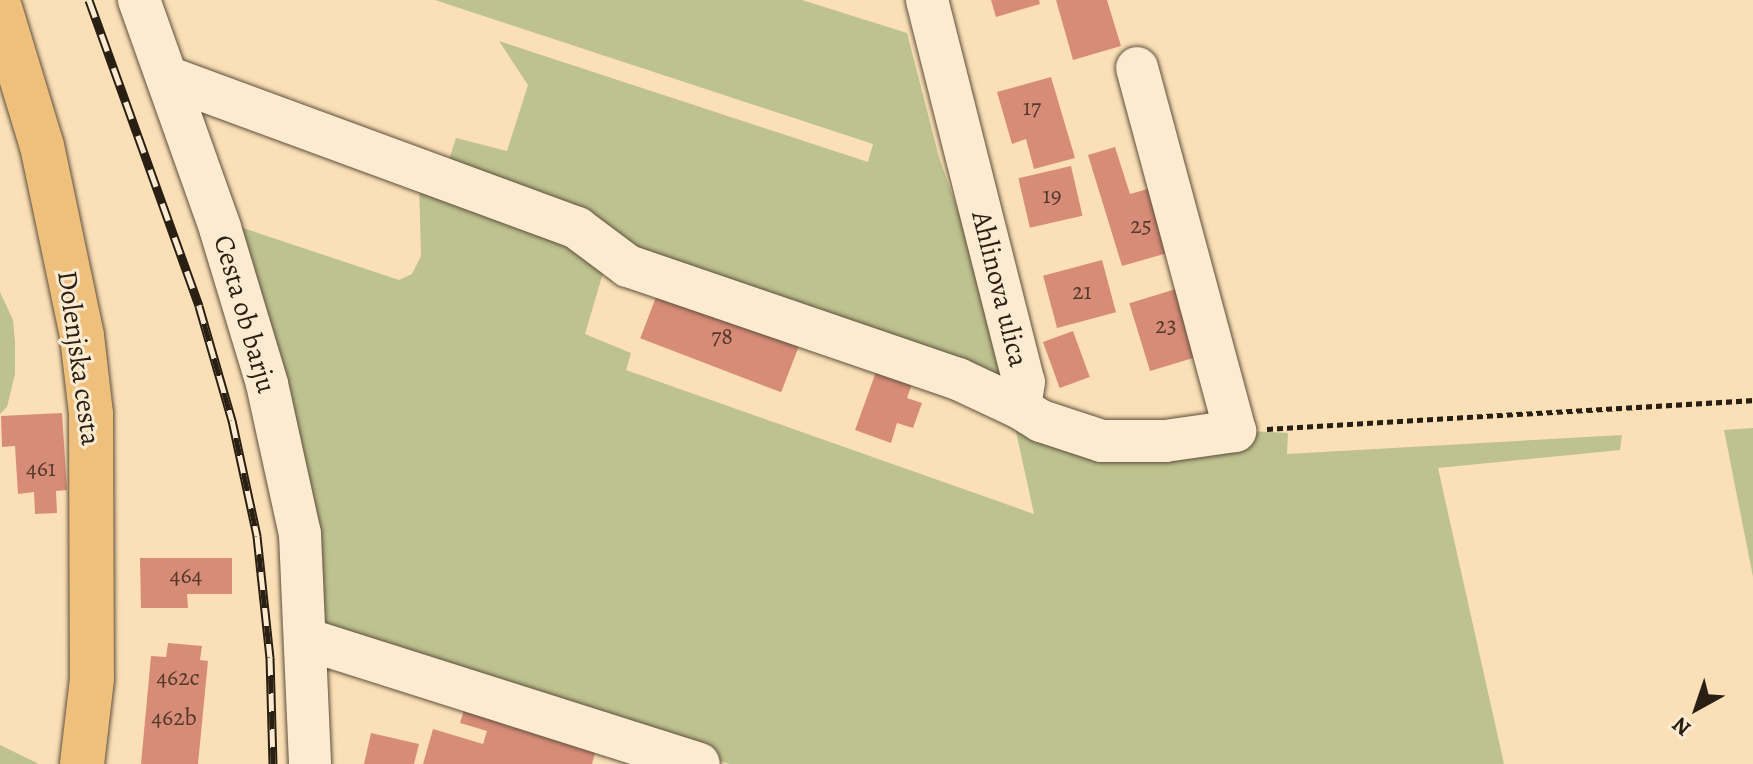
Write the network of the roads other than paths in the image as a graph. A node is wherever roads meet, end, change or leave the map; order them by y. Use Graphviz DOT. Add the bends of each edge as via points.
graph roads {
  1 [pos="139,0"];
  2 [pos="927,0"];
  3 [pos="0,8"];
  4 [pos="9,53"];
  5 [pos="1137,68"];
  6 [pos="167,77"];
  7 [pos="1020,408"];
  8 [pos="306,639"];
  9 [pos="82,764"];
  10 [pos="310,764"];
  11 [pos="699,764"];
  1 -- 6 [label="street, Cesta ob barju"];
  2 -- 7 [label="street, Ahlinova ulica" via="1024,382"];
  3 -- 4 [label="main road, Dolenjska cesta"];
  4 -- 9 [label="main road, Dolenjska cesta" via="42,146 82,336 91,414 92,679"];
  5 -- 7 [label="street, Ahlinova ulica" via="1235,431 1165,441 1102,441 1041,421"];
  6 -- 7 [label="street" via="577,228 628,266 958,379"];
  6 -- 8 [label="street, Cesta ob barju" via="267,384 300,534"];
  8 -- 10 [label="street, Cesta ob barju"];
  8 -- 11 [label="street"];
}
